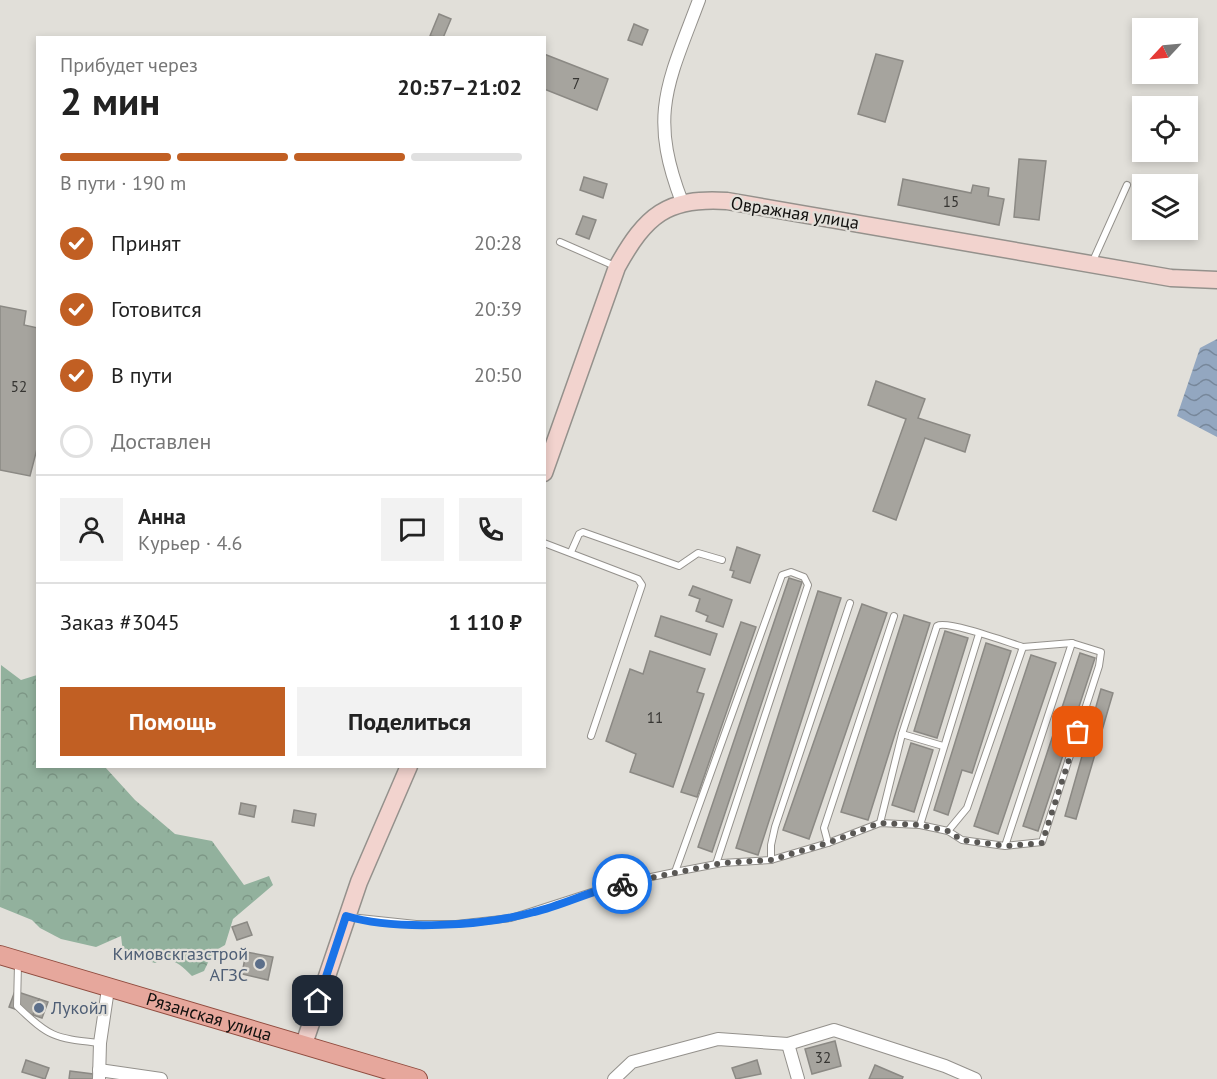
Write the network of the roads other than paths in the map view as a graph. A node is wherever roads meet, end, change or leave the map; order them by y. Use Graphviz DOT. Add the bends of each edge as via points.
graph roads {
  1 [pos="699,0"];
  2 [pos="1127,185"];
  3 [pos="682,202"];
  4 [pos="560,242"];
  5 [pos="1091,264"];
  6 [pos="618,267"];
  7 [pos="1217,280"];
  8 [pos="546,467"];
  9 [pos="546,544"];
  10 [pos="571,552"];
  11 [pos="722,560"];
  12 [pos="850,603"];
  13 [pos="894,616"];
  14 [pos="979,634"];
  15 [pos="1072,643"];
  16 [pos="1023,647"];
  17 [pos="902,734"];
  18 [pos="591,736"];
  19 [pos="943,746"];
  20 [pos="408,768"];
  21 [pos="880,823"];
  22 [pos="920,825"];
  23 [pos="948,831"];
  24 [pos="828,843"];
  25 [pos="1005,846"];
  26 [pos="771,860"];
  27 [pos="716,864"];
  28 [pos="675,872"];
  29 [pos="346,916"];
  30 [pos="0,955"];
  31 [pos="18,960"];
  32 [pos="108,989"];
  33 [pos="100,1043"];
  34 [pos="304,1044"];
  35 [pos="788,1044"];
  36 [pos="99,1075"];
  37 [pos="161,1079"];
  38 [pos="418,1079"];
  39 [pos="614,1079"];
  40 [pos="798,1079"];
  41 [pos="975,1079"];
  1 -- 3 [label="street" via="668,82 663,125 668,165"];
  2 -- 5 [label="lane"];
  3 -- 5 [label="street, Овражная улица" via="727,201"];
  3 -- 6 [label="street, Овражная улица" via="657,215 635,236"];
  4 -- 6 [label="lane"];
  5 -- 7 [label="street, Овражная улица" via="1171,278"];
  6 -- 8 [label="street, Овражная улица"];
  9 -- 10 [label="lane"];
  10 -- 11 [label="lane" via="583,532 679,566 698,553"];
  10 -- 18 [label="lane" via="638,579 642,585"];
  12 -- 26 [label="lane" via="775,827"];
  13 -- 24 [label="lane" via="824,828"];
  14 -- 16 [label="lane"];
  14 -- 17 [label="lane" via="943,623 937,626"];
  14 -- 19 [label="lane"];
  15 -- 16 [label="lane"];
  15 -- 25 [label="lane"];
  15 -- 25 [label="lane" via="1101,652 1099,666 1042,843"];
  16 -- 23 [label="lane" via="967,808"];
  17 -- 19 [label="lane"];
  17 -- 21 [label="lane"];
  19 -- 22 [label="lane"];
  20 -- 29 [label="street"];
  21 -- 22 [label="lane"];
  21 -- 24 [label="lane"];
  22 -- 23 [label="lane"];
  23 -- 25 [label="lane" via="962,840"];
  24 -- 26 [label="lane"];
  26 -- 27 [label="lane"];
  27 -- 28 [label="lane"];
  27 -- 28 [label="lane" via="808,585 804,577 791,572 783,573 780,579"];
  28 -- 29 [label="lane" via="613,885 511,918 456,924"];
  29 -- 34 [label="street"];
  30 -- 31 [label="main road, Рязанская улица"];
  31 -- 32 [label="main road, Рязанская улица"];
  31 -- 33 [label="lane" via="17,1006 57,1038"];
  32 -- 33 [label="street"];
  32 -- 34 [label="main road, Рязанская улица"];
  33 -- 36 [label="street"];
  34 -- 38 [label="main road, Рязанская улица"];
  35 -- 39 [label="street" via="718,1039 632,1062"];
  35 -- 40 [label="street"];
  35 -- 41 [label="street" via="834,1030"];
  36 -- 37 [label="street"];
}
